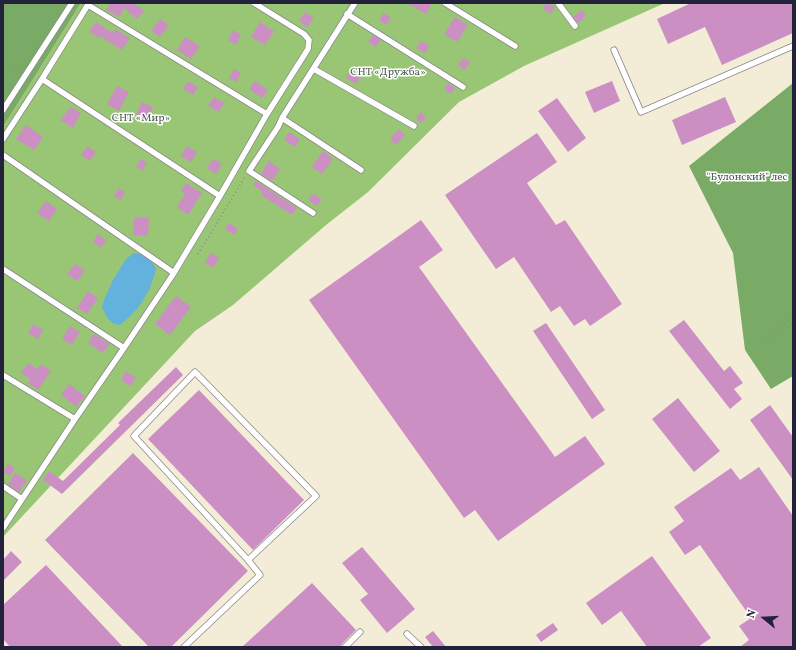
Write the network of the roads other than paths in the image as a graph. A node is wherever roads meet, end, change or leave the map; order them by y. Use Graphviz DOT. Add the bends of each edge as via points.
graph roads {
  1 [pos="72,3"];
  2 [pos="254,3"];
  3 [pos="355,3"];
  4 [pos="445,3"];
  5 [pos="558,3"];
  6 [pos="89,4"];
  7 [pos="347,14"];
  8 [pos="575,26"];
  9 [pos="515,46"];
  10 [pos="793,46"];
  11 [pos="614,50"];
  12 [pos="314,69"];
  13 [pos="42,79"];
  14 [pos="463,87"];
  15 [pos="3,110"];
  16 [pos="267,114"];
  17 [pos="282,118"];
  18 [pos="414,126"];
  19 [pos="3,138"];
  20 [pos="3,155"];
  21 [pos="361,170"];
  22 [pos="220,196"];
  23 [pos="313,213"];
  24 [pos="3,269"];
  25 [pos="174,273"];
  26 [pos="124,348"];
  27 [pos="3,375"];
  28 [pos="74,420"];
  29 [pos="3,486"];
  30 [pos="22,499"];
  31 [pos="3,528"];
  32 [pos="248,560"];
  33 [pos="360,632"];
  34 [pos="407,634"];
  35 [pos="184,647"];
  36 [pos="345,647"];
  37 [pos="421,647"];
  1 -- 15 [label="lane"];
  2 -- 16 [label="lane" via="304,34 309,40 308,49"];
  3 -- 7 [label="lane"];
  4 -- 9 [label="lane"];
  5 -- 8 [label="lane"];
  6 -- 13 [label="lane"];
  6 -- 16 [label="lane"];
  7 -- 12 [label="lane"];
  7 -- 14 [label="lane"];
  10 -- 11 [label="lane" via="641,112"];
  12 -- 17 [label="lane"];
  12 -- 18 [label="lane"];
  13 -- 19 [label="lane"];
  13 -- 22 [label="lane"];
  16 -- 22 [label="lane"];
  17 -- 21 [label="lane"];
  17 -- 23 [label="lane" via="249,171"];
  20 -- 25 [label="lane"];
  22 -- 25 [label="lane"];
  24 -- 26 [label="lane"];
  25 -- 26 [label="lane"];
  26 -- 28 [label="lane"];
  27 -- 28 [label="lane"];
  28 -- 30 [label="lane"];
  29 -- 30 [label="lane"];
  30 -- 31 [label="lane"];
  32 -- 32 [label="lane" via="316,496 195,372 134,436"];
  32 -- 35 [label="lane" via="260,575"];
  33 -- 36 [label="lane"];
  34 -- 37 [label="lane"];
}
